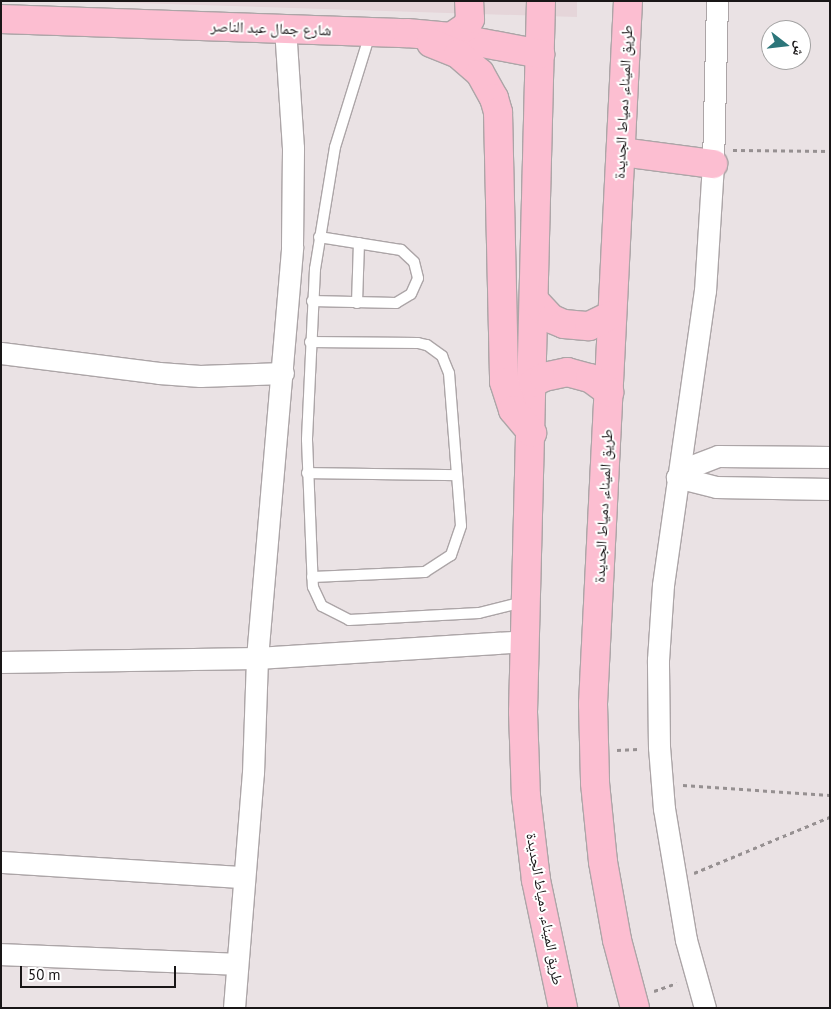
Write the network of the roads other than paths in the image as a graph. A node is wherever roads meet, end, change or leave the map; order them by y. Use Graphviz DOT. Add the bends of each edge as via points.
graph roads {
  1 [pos="469,1"];
  2 [pos="541,1"];
  3 [pos="628,1"];
  4 [pos="717,1"];
  5 [pos="1,19"];
  6 [pos="285,28"];
  7 [pos="370,32"];
  8 [pos="407,33"];
  9 [pos="451,37"];
  10 [pos="540,54"];
  11 [pos="621,152"];
  12 [pos="713,157"];
  13 [pos="319,237"];
  14 [pos="359,243"];
  15 [pos="534,300"];
  16 [pos="312,302"];
  17 [pos="357,302"];
  18 [pos="612,315"];
  19 [pos="310,342"];
  20 [pos="1,353"];
  21 [pos="282,373"];
  22 [pos="533,383"];
  23 [pos="609,392"];
  24 [pos="532,433"];
  25 [pos="830,457"];
  26 [pos="307,473"];
  27 [pos="457,474"];
  28 [pos="677,477"];
  29 [pos="830,490"];
  30 [pos="312,577"];
  31 [pos="526,601"];
  32 [pos="525,641"];
  33 [pos="257,658"];
  34 [pos="1,662"];
  35 [pos="1,862"];
  36 [pos="242,877"];
  37 [pos="1,954"];
  38 [pos="236,964"];
  39 [pos="634,1003"];
  40 [pos="234,1008"];
  41 [pos="563,1008"];
  42 [pos="705,1008"];
  1 -- 9 [label="main road" via="470,19 466,27"];
  2 -- 10 [label="main road, طريق الميناء, دمياط الجديدة"];
  3 -- 11 [label="main road, طريق الميناء, دمياط الجديدة"];
  4 -- 12 [label="street"];
  5 -- 6 [label="main road, شارع جمال عبد الناصر"];
  6 -- 7 [label="main road, شارع جمال عبد الناصر"];
  6 -- 21 [label="street" via="293,157 292,246"];
  7 -- 8 [label="main road, شارع جمال عبد الناصر"];
  7 -- 13 [label="lane" via="341,126"];
  8 -- 9 [label="main road, شارع جمال عبد الناصر"];
  8 -- 24 [label="main road" via="470,62 494,98 500,127 504,382 514,410"];
  9 -- 10 [label="main road, شارع جمال عبد الناصر"];
  10 -- 15 [label="main road, طريق الميناء, دمياط الجديدة"];
  11 -- 12 [label="main road"];
  11 -- 18 [label="main road, طريق الميناء, دمياط الجديدة"];
  12 -- 28 [label="street" via="704,299"];
  13 -- 14 [label="lane"];
  13 -- 16 [label="lane"];
  14 -- 17 [label="lane"];
  14 -- 17 [label="lane" via="402,250 414,262 418,278 416,287 404,300"];
  15 -- 18 [label="main road" via="552,319 564,324 589,326"];
  15 -- 22 [label="main road, طريق الميناء, دمياط الجديدة"];
  16 -- 17 [label="lane"];
  16 -- 19 [label="lane"];
  18 -- 23 [label="main road, طريق الميناء, دمياط الجديدة"];
  19 -- 26 [label="lane"];
  19 -- 27 [label="lane" via="418,342 435,350 449,373"];
  20 -- 21 [label="street" via="200,376"];
  21 -- 33 [label="street"];
  22 -- 23 [label="main road" via="567,372 590,378"];
  22 -- 24 [label="main road, طريق الميناء, دمياط الجديدة"];
  23 -- 39 [label="main road, طريق الميناء, دمياط الجديدة" via="593,704 594,751 603,862"];
  24 -- 31 [label="main road, طريق الميناء, دمياط الجديدة"];
  25 -- 28 [label="street" via="718,456 689,467"];
  26 -- 27 [label="lane"];
  26 -- 30 [label="lane"];
  27 -- 30 [label="lane" via="460,536 444,562 425,572"];
  28 -- 29 [label="street" via="716,487"];
  28 -- 42 [label="street" via="662,604 659,747 675,882"];
  30 -- 31 [label="lane" via="322,606 349,620 478,613"];
  31 -- 32 [label="main road, طريق الميناء, دمياط الجديدة"];
  32 -- 33 [label="street"];
  32 -- 41 [label="main road, طريق الميناء, دمياط الجديدة" via="526,796 536,880"];
  33 -- 34 [label="street"];
  33 -- 36 [label="street" via="253,773"];
  35 -- 36 [label="street"];
  36 -- 38 [label="street"];
  37 -- 38 [label="street"];
  38 -- 40 [label="street"];
}
